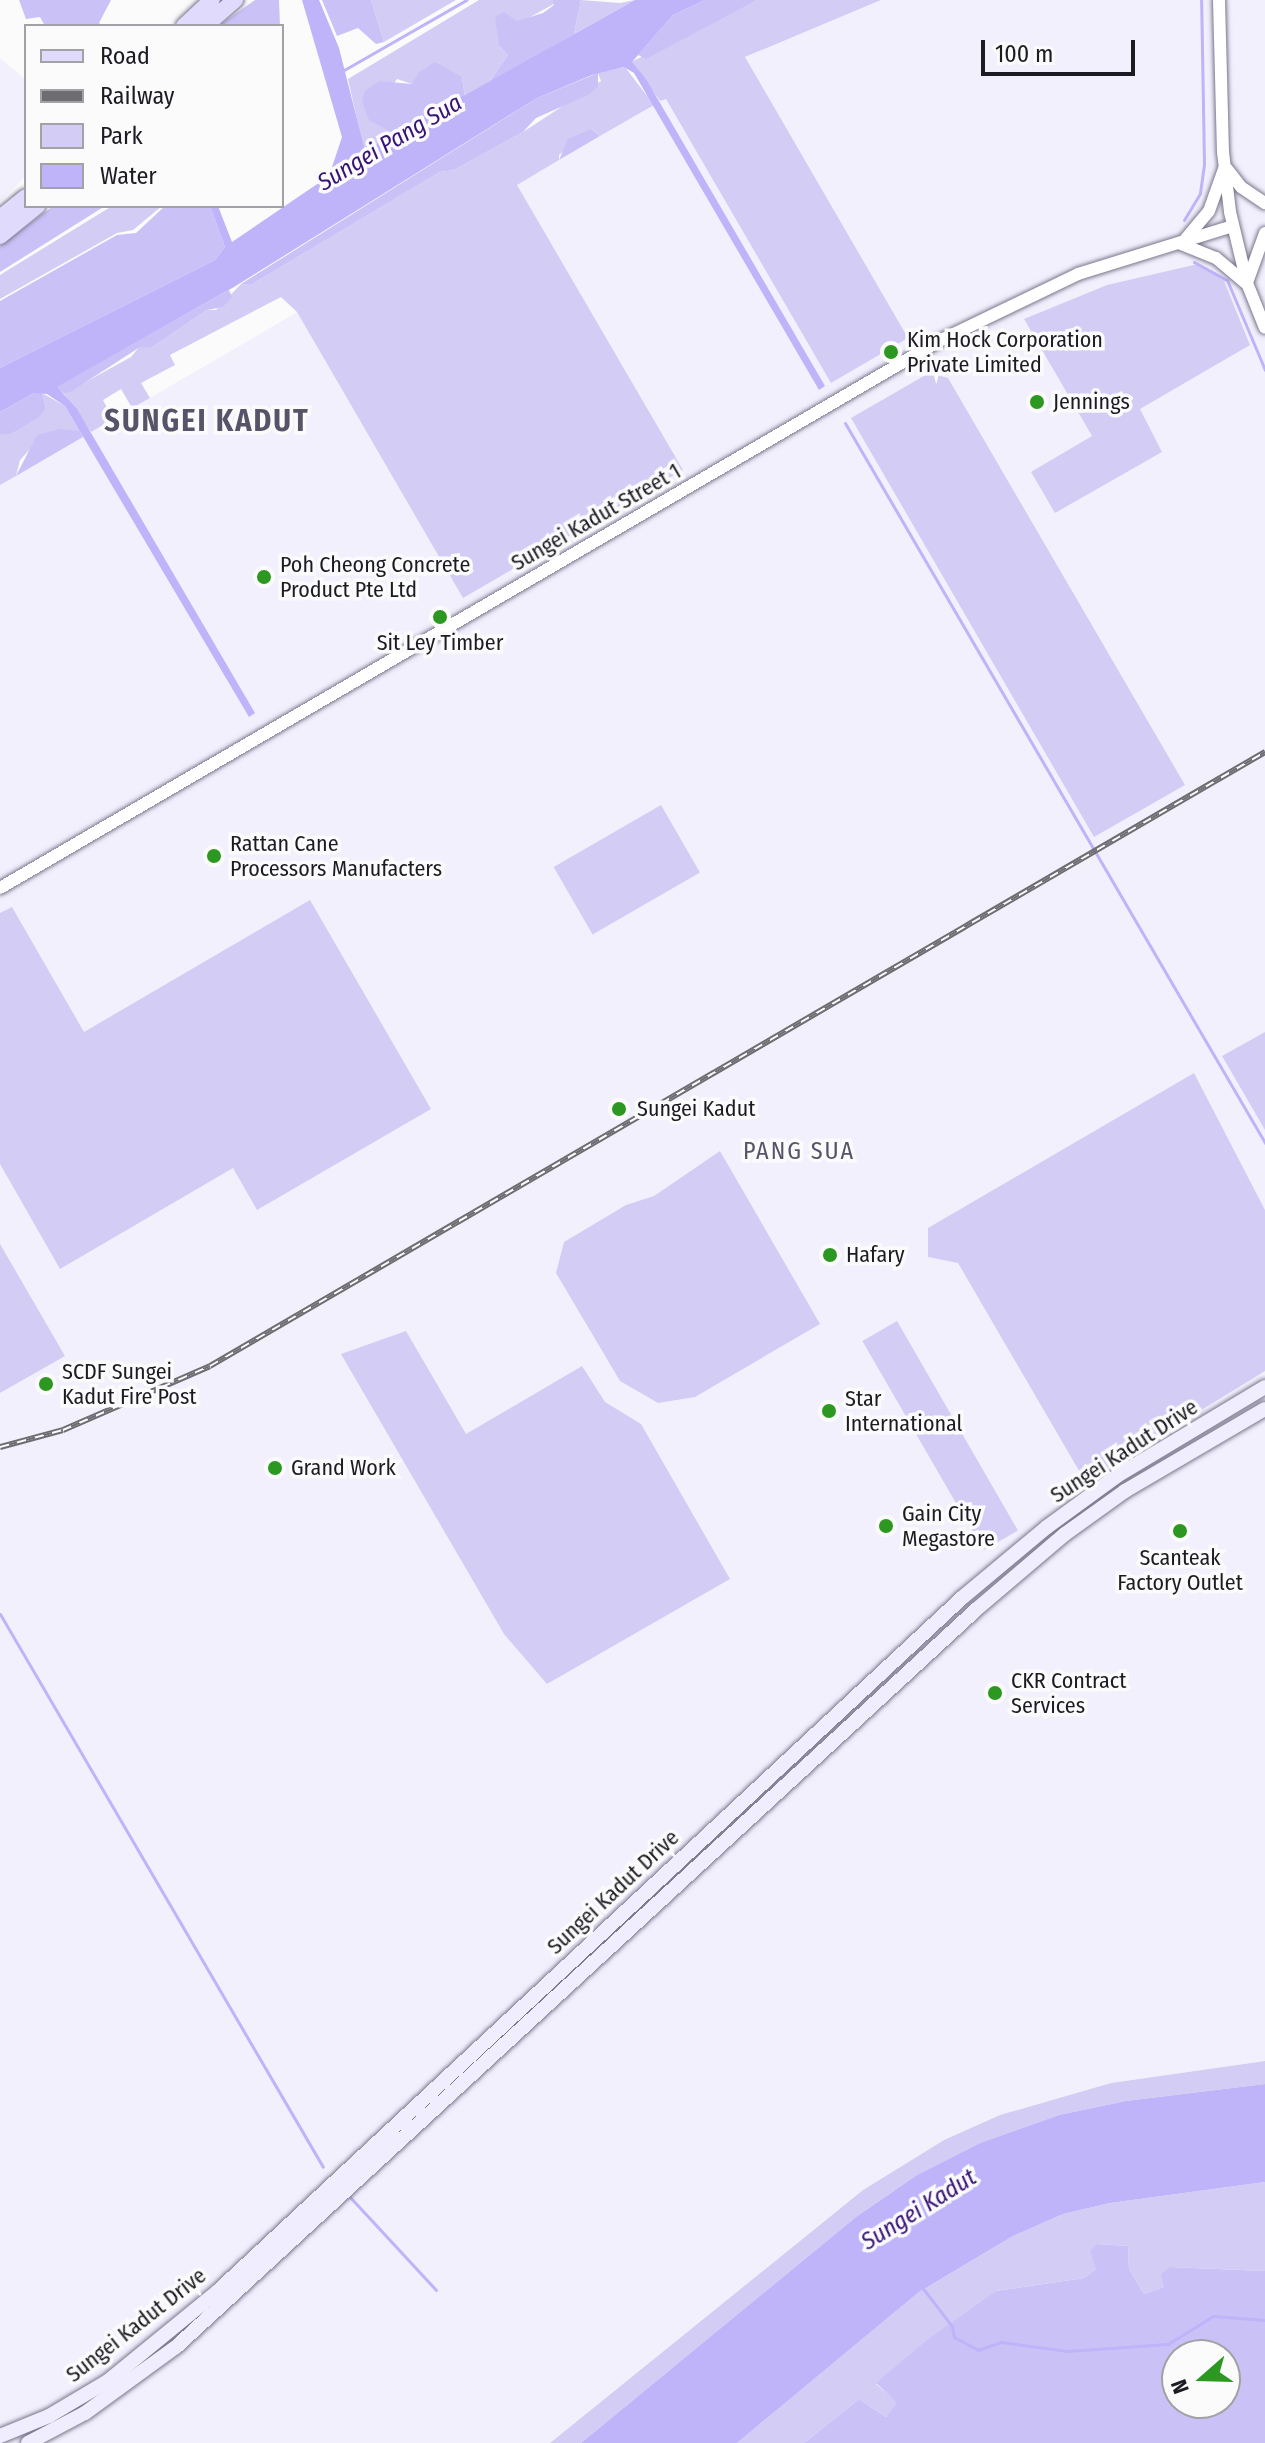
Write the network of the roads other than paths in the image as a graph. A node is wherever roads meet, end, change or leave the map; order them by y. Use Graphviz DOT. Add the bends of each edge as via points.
graph roads {
  1 [pos="212,0"];
  2 [pos="235,0"];
  3 [pos="1219,0"];
  4 [pos="186,24"];
  5 [pos="207,24"];
  6 [pos="1225,166"];
  7 [pos="24,199"];
  8 [pos="1265,203"];
  9 [pos="35,208"];
  10 [pos="0,218"];
  11 [pos="1233,226"];
  12 [pos="1265,233"];
  13 [pos="0,236"];
  14 [pos="1181,244"];
  15 [pos="1247,283"];
  16 [pos="1265,328"];
  17 [pos="0,888"];
  18 [pos="1265,1387"];
  19 [pos="1265,1409"];
  20 [pos="0,2436"];
  21 [pos="28,2443"];
  1 -- 4 [label="main road"];
  2 -- 5 [label="main road"];
  3 -- 6 [label="street"];
  6 -- 8 [label="street" via="1241,187"];
  6 -- 11 [label="street"];
  6 -- 14 [label="street" via="1209,211"];
  7 -- 10 [label="main road"];
  9 -- 13 [label="main road"];
  11 -- 14 [label="street, Sungei Kadut Street 1"];
  11 -- 15 [label="street"];
  12 -- 15 [label="street"];
  14 -- 15 [label="street" via="1216,258"];
  14 -- 17 [label="street, Sungei Kadut Street 1" via="1078,274 939,341"];
  15 -- 16 [label="street"];
  18 -- 20 [label="main road, Sungei Kadut Drive" via="1117,1476 1047,1527 963,1597 219,2290 108,2381 49,2416"];
  19 -- 21 [label="main road, Sungei Kadut Drive" via="1125,1491 1065,1534 967,1618 176,2347 85,2413"];
}
